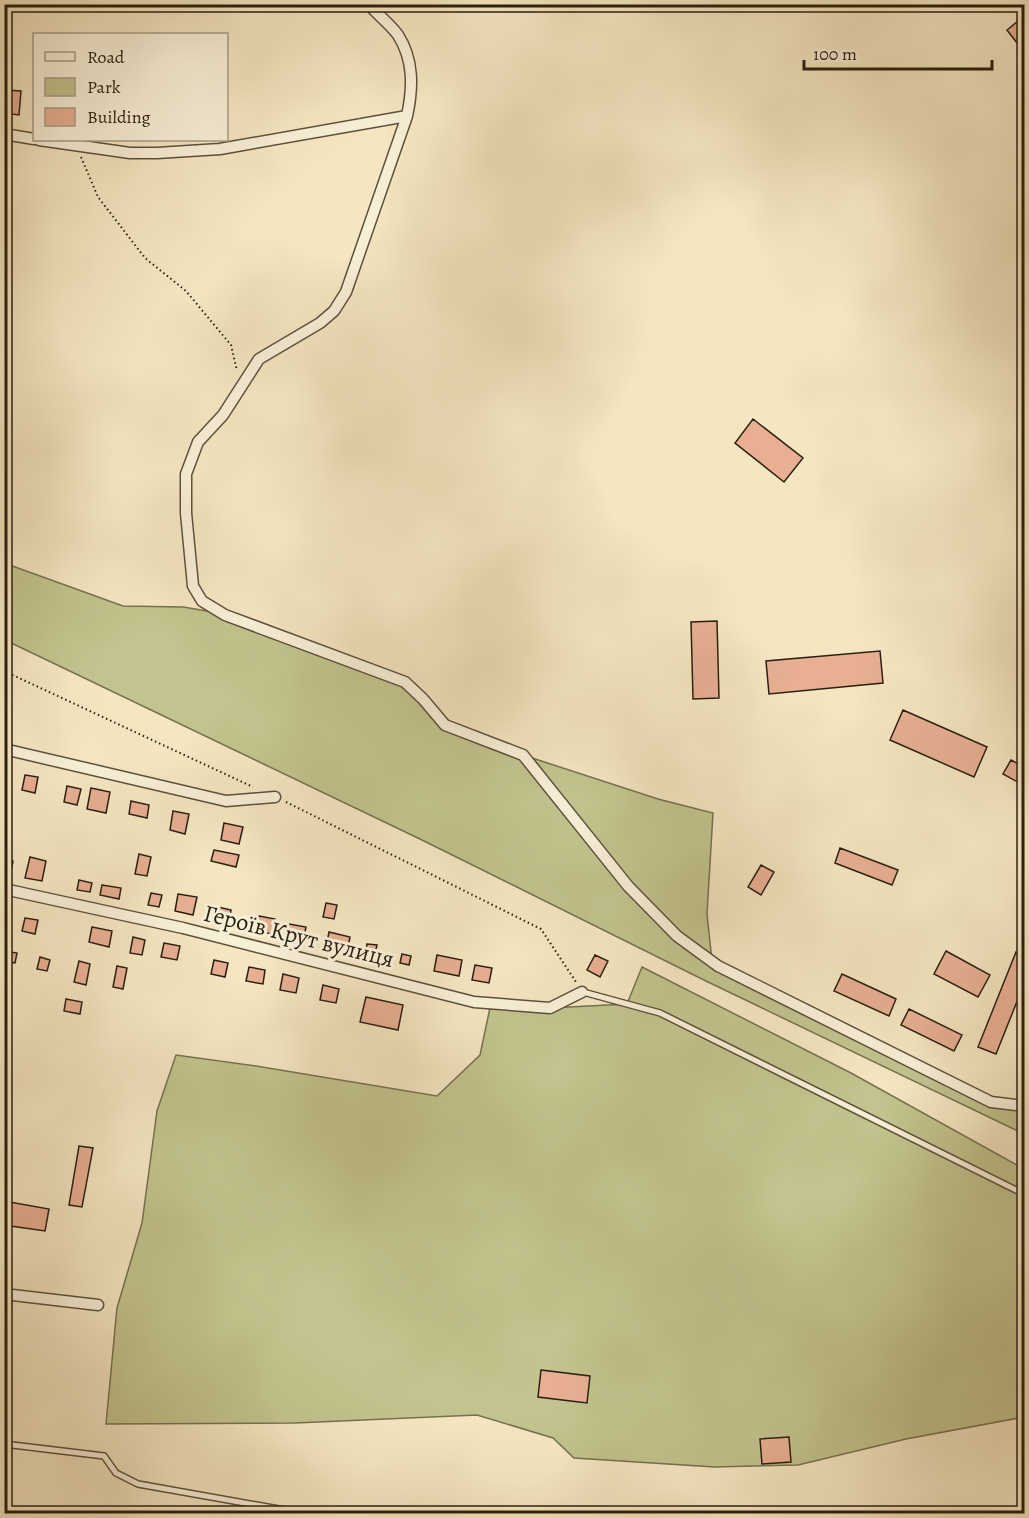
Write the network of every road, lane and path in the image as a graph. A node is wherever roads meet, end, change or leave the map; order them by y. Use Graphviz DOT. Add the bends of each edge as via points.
graph roads {
  1 [pos="368,4"];
  2 [pos="407,116"];
  3 [pos="4,134"];
  4 [pos="33,138"];
  5 [pos="50,141"];
  6 [pos="76,145"];
  7 [pos="241,386"];
  8 [pos="4,671"];
  9 [pos="4,749"];
  10 [pos="253,787"];
  11 [pos="275,797"];
  12 [pos="4,889"];
  13 [pos="582,992"];
  14 [pos="1024,1106"];
  15 [pos="1024,1194"];
  16 [pos="4,1294"];
  17 [pos="98,1305"];
  18 [pos="4,1444"];
  19 [pos="538,1512"];
  20 [pos="307,1514"];
  21 [pos="523,1514"];
  1 -- 2 [label="street" via="398,34 410,61 412,91"];
  2 -- 6 [label="street" via="220,149 130,153"];
  2 -- 7 [label="street" via="346,292 334,311 320,323 259,359"];
  3 -- 4 [label="street"];
  5 -- 6 [label="street"];
  6 -- 7 [label="path" via="98,197 145,258 186,291 231,345"];
  7 -- 14 [label="street" via="223,415 198,442 186,474 193,586 202,601 225,615 405,682 445,725 523,755 628,886 676,936 718,966 992,1102"];
  8 -- 10 [label="path"];
  9 -- 11 [label="street" via="226,801"];
  11 -- 13 [label="path" via="541,929"];
  12 -- 13 [label="street, Героїв Крут вулиця" via="183,928 474,1002 550,1008"];
  13 -- 15 [label="lane" via="660,1012"];
  16 -- 17 [label="street"];
  18 -- 20 [label="lane" via="104,1456 116,1473 138,1484"];
  19 -- 21 [label="lane"];
}
